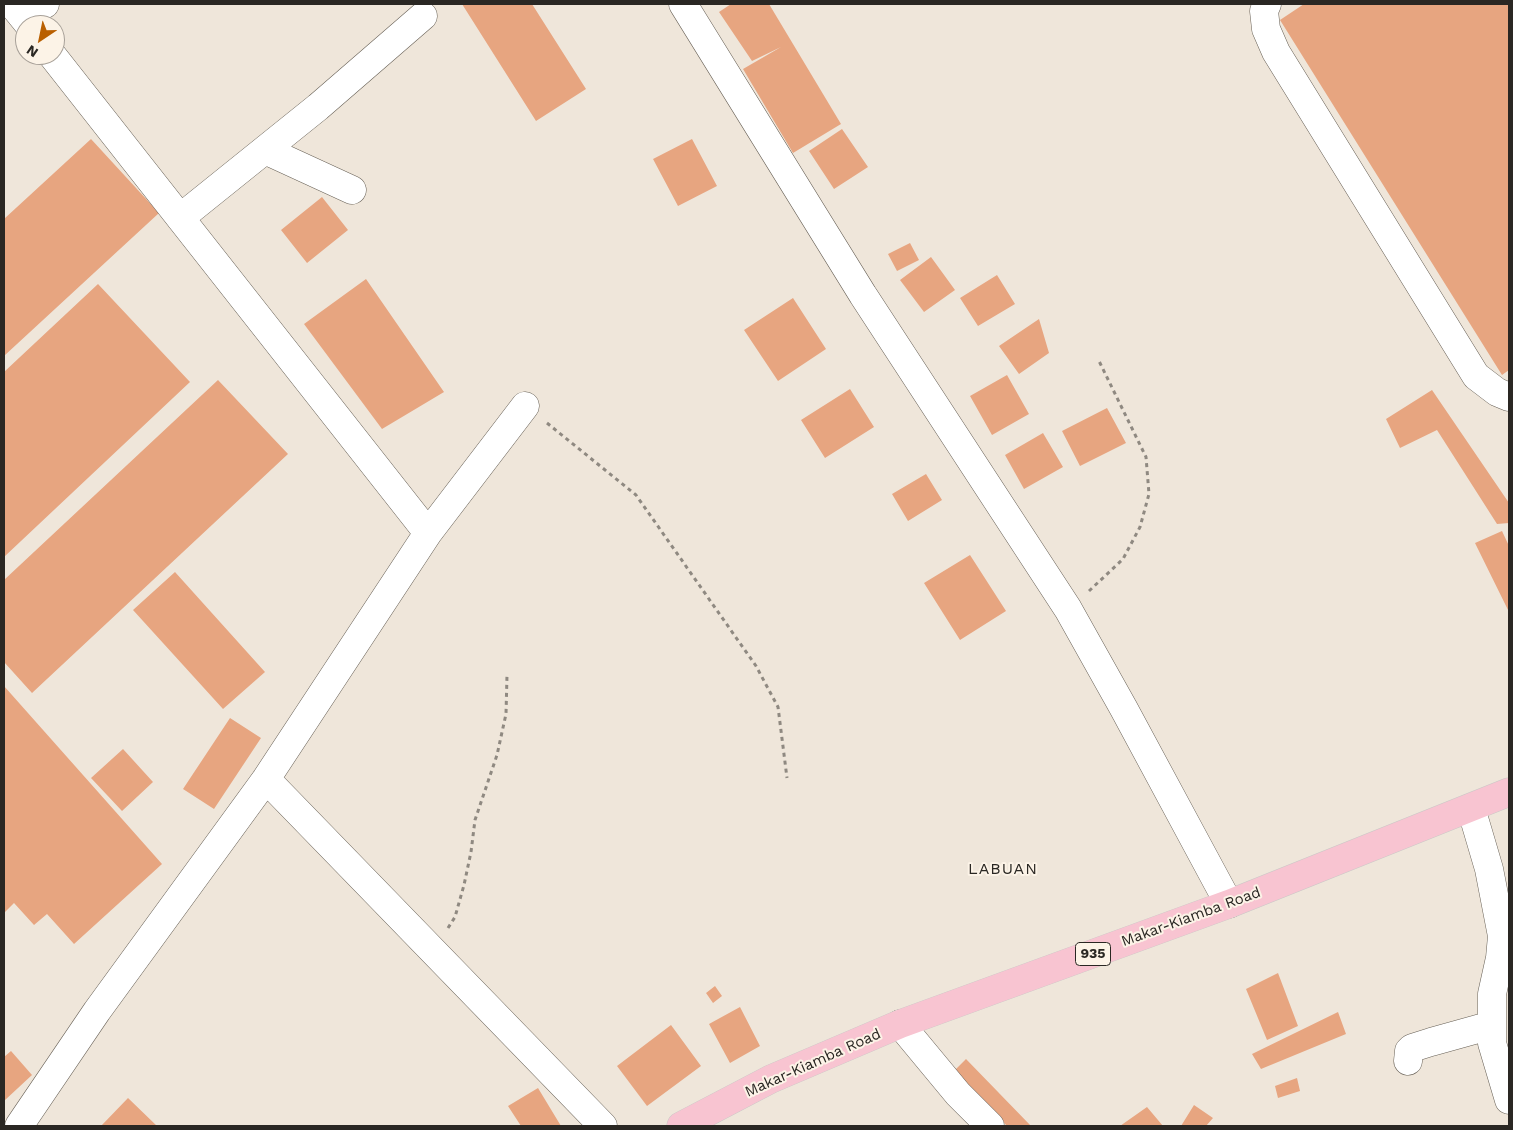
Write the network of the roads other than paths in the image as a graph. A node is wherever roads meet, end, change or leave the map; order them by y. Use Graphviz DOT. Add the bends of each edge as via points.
graph roads {
  1 [pos="683,4"];
  2 [pos="1268,4"];
  3 [pos="423,16"];
  4 [pos="60,65"];
  5 [pos="265,150"];
  6 [pos="352,190"];
  7 [pos="180,218"];
  8 [pos="1509,397"];
  9 [pos="524,406"];
  10 [pos="428,533"];
  11 [pos="266,780"];
  12 [pos="1509,792"];
  13 [pos="1471,808"];
  14 [pos="1229,904"];
  15 [pos="900,1024"];
  16 [pos="1492,1026"];
  17 [pos="1408,1061"];
  18 [pos="1509,1100"];
  19 [pos="19,1126"];
  20 [pos="603,1126"];
  21 [pos="681,1126"];
  22 [pos="990,1126"];
  1 -- 14 [label="street" via="863,295 1068,609"];
  2 -- 8 [label="street" via="1264,11 1266,29 1281,60 1476,376"];
  3 -- 5 [label="street"];
  4 -- 7 [label="street"];
  5 -- 6 [label="street"];
  5 -- 7 [label="street"];
  7 -- 10 [label="street"];
  9 -- 10 [label="street"];
  10 -- 11 [label="street"];
  11 -- 19 [label="street" via="97,1012"];
  11 -- 20 [label="street"];
  12 -- 13 [label="main road, Makar-Kiamba Road / 935"];
  13 -- 14 [label="main road, Makar-Kiamba Road / 935"];
  13 -- 16 [label="street" via="1489,869 1502,936 1492,994"];
  14 -- 15 [label="main road, Makar-Kiamba Road / 935"];
  15 -- 21 [label="main road, Makar-Kiamba Road / 935" via="772,1079"];
  15 -- 22 [label="street" via="953,1089"];
  16 -- 17 [label="street" via="1412,1048"];
  16 -- 18 [label="street" via="1492,1043"];
}
